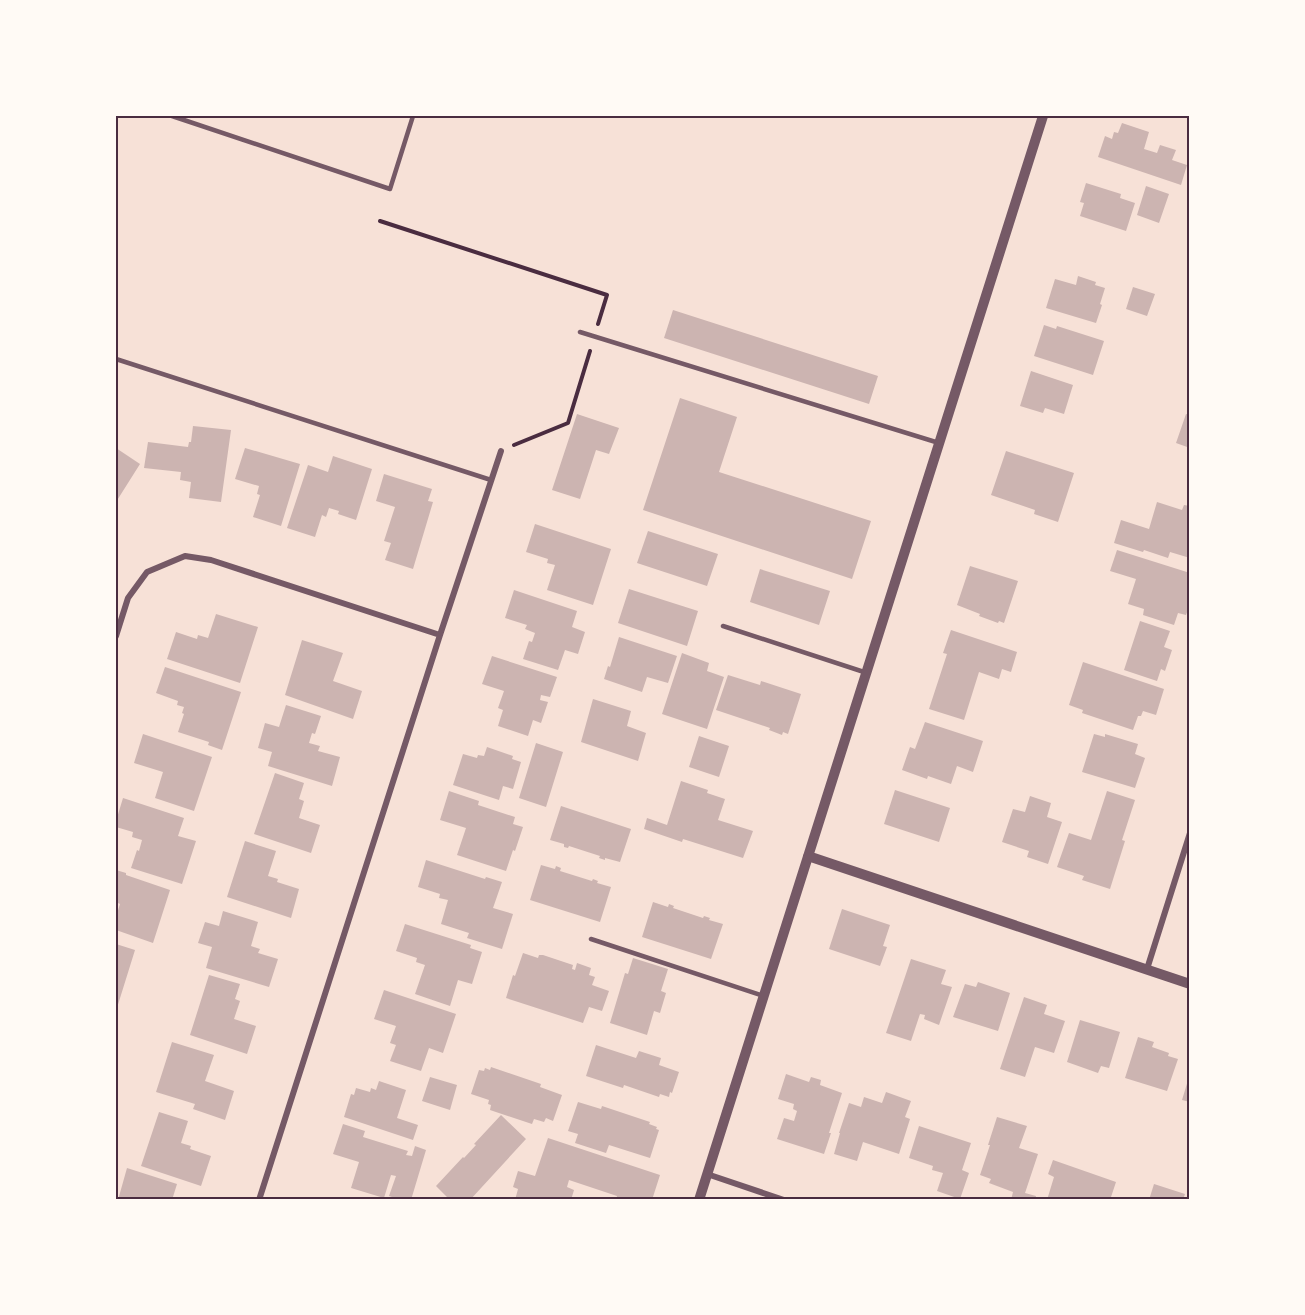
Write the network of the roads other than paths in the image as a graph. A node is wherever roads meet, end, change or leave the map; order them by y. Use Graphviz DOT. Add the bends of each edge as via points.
graph roads {
  1 [pos="172,116"];
  2 [pos="413,116"];
  3 [pos="1043,116"];
  4 [pos="580,332"];
  5 [pos="116,359"];
  6 [pos="939,444"];
  7 [pos="501,451"];
  8 [pos="491,480"];
  9 [pos="723,626"];
  10 [pos="440,635"];
  11 [pos="116,636"];
  12 [pos="867,673"];
  13 [pos="1190,833"];
  14 [pos="808,856"];
  15 [pos="591,939"];
  16 [pos="1147,969"];
  17 [pos="1190,984"];
  18 [pos="764,996"];
  19 [pos="707,1174"];
  20 [pos="259,1200"];
  21 [pos="699,1200"];
  22 [pos="784,1200"];
  1 -- 2 [label="lane" via="390,189"];
  3 -- 6 [label="street"];
  4 -- 6 [label="lane"];
  5 -- 8 [label="lane"];
  6 -- 12 [label="street"];
  7 -- 8 [label="street"];
  8 -- 10 [label="street"];
  9 -- 12 [label="lane"];
  10 -- 11 [label="street" via="212,560 185,556 147,572 128,598"];
  10 -- 20 [label="street"];
  12 -- 14 [label="street"];
  13 -- 16 [label="street"];
  14 -- 16 [label="street"];
  14 -- 18 [label="street"];
  15 -- 18 [label="lane"];
  16 -- 17 [label="street"];
  18 -- 19 [label="street"];
  19 -- 21 [label="street"];
  19 -- 22 [label="street"];
}
